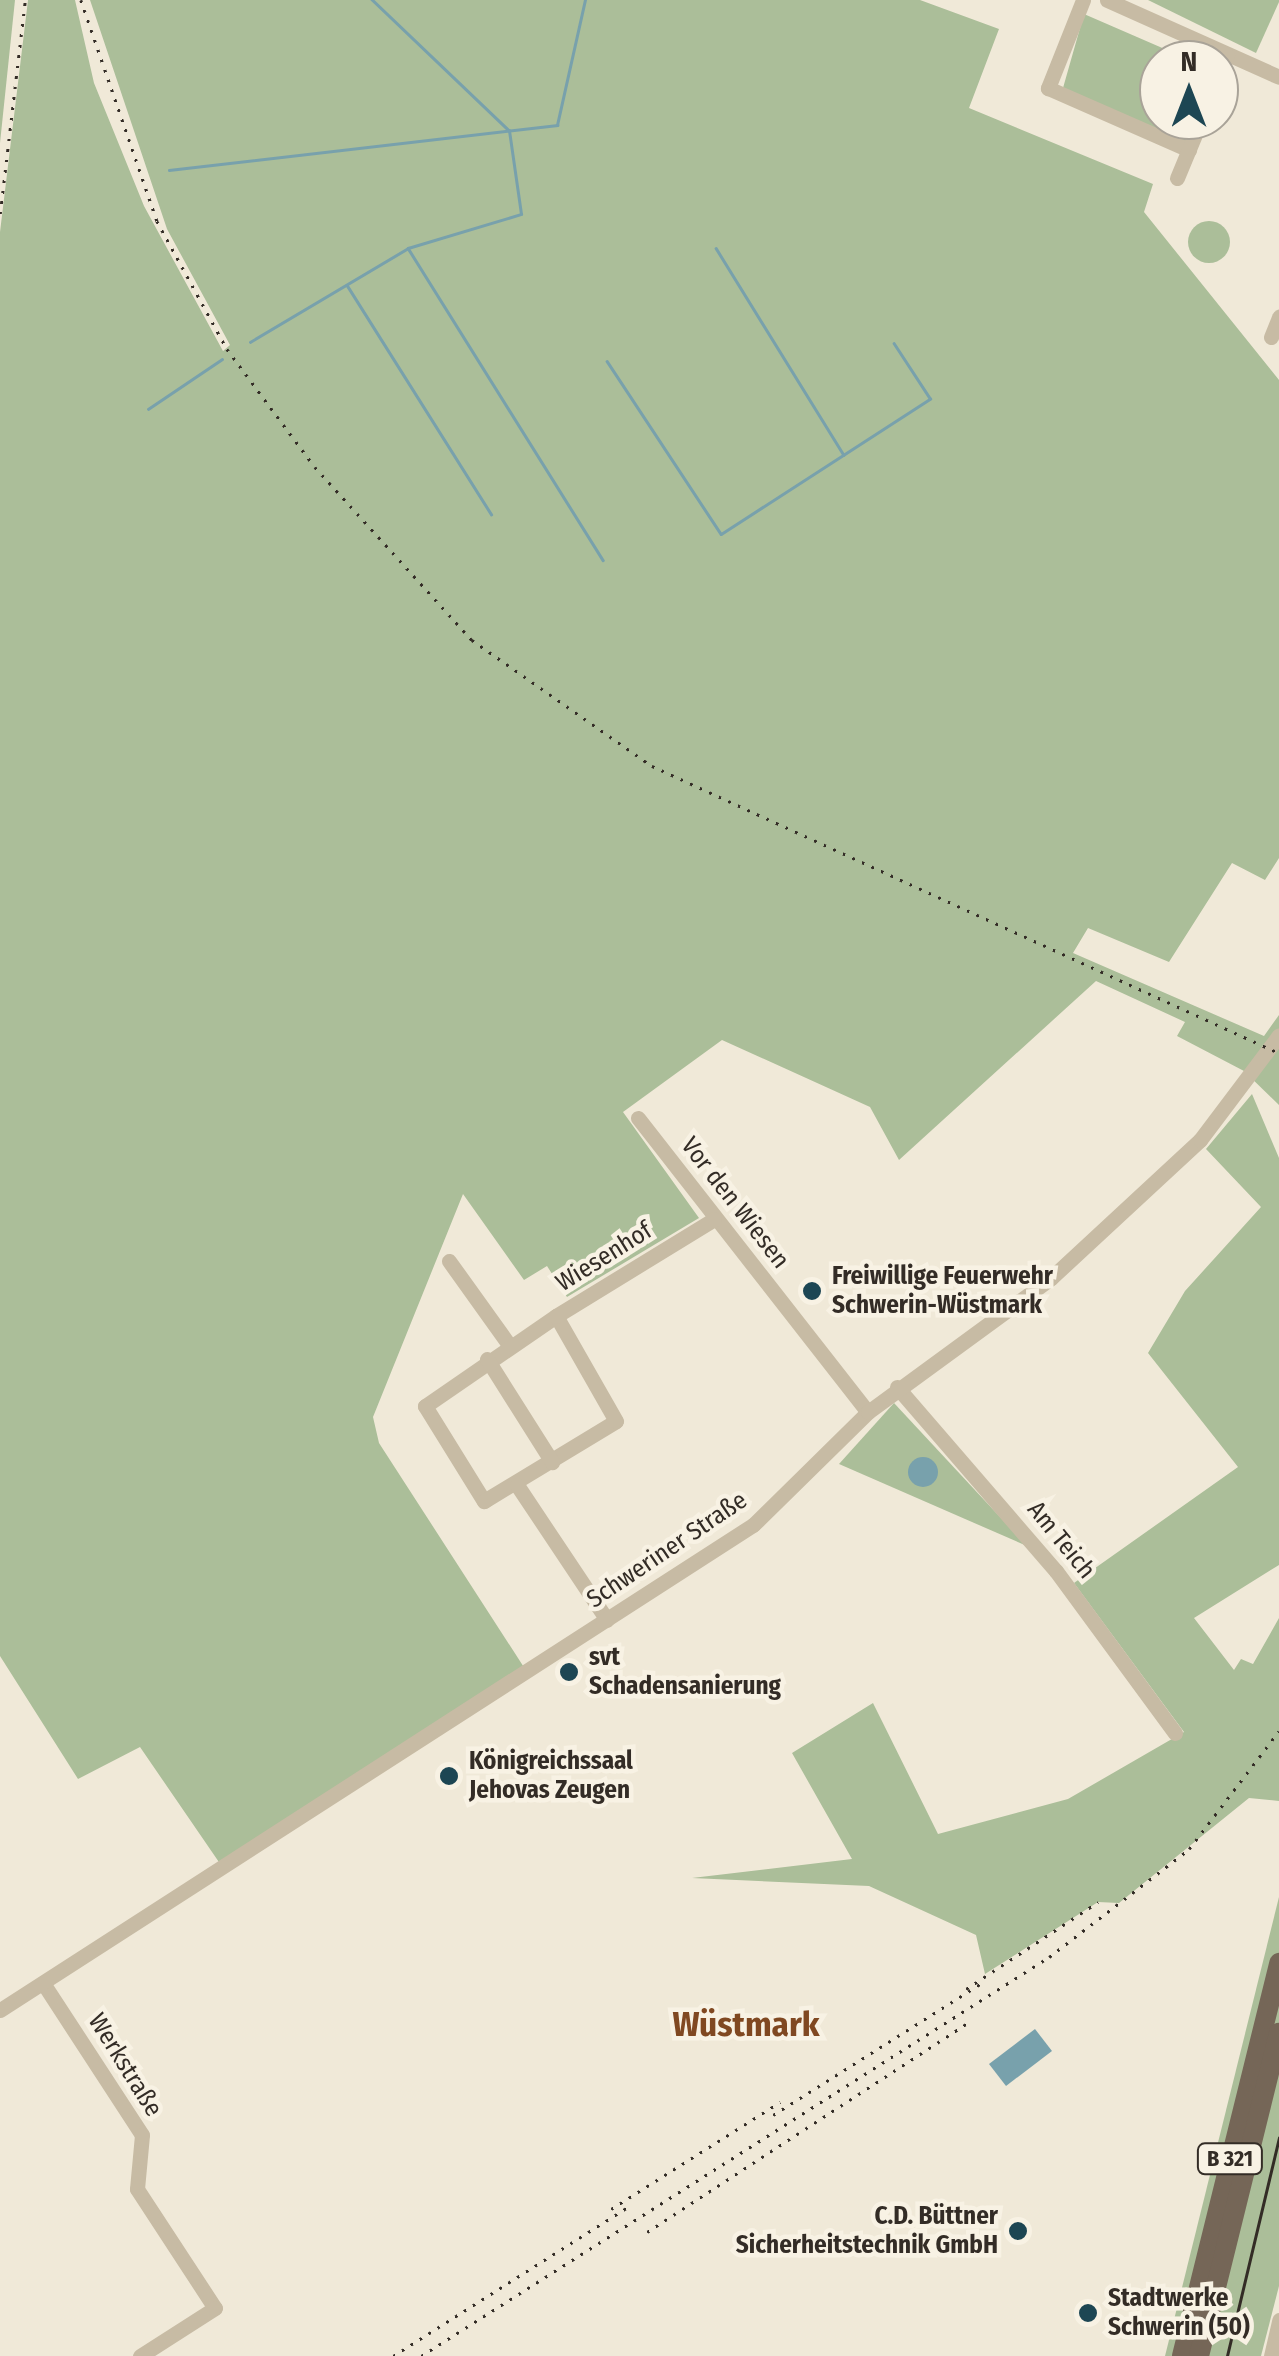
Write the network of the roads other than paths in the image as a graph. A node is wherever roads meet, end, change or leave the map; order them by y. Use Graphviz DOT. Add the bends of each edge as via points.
graph roads {
  1 [pos="1083,0"];
  2 [pos="1107,0"];
  3 [pos="1192,40"];
  4 [pos="1239,61"];
  5 [pos="1279,77"];
  6 [pos="1192,140"];
  7 [pos="1188,150"];
  8 [pos="1178,178"];
  9 [pos="1279,317"];
  10 [pos="1272,336"];
  11 [pos="1279,1036"];
  12 [pos="638,1118"];
  13 [pos="714,1219"];
  14 [pos="450,1262"];
  15 [pos="556,1316"];
  16 [pos="507,1342"];
  17 [pos="488,1360"];
  18 [pos="897,1388"];
  19 [pos="868,1412"];
  20 [pos="552,1462"];
  21 [pos="517,1484"];
  22 [pos="608,1620"];
  23 [pos="1175,1733"];
  24 [pos="1279,1963"];
  25 [pos="43,1983"];
  26 [pos="0,2010"];
  27 [pos="1279,2033"];
  28 [pos="1279,2320"];
  29 [pos="140,2356"];
  30 [pos="1182,2356"];
  31 [pos="1199,2356"];
  32 [pos="1271,2356"];
  1 -- 7 [label="street" via="1048,88"];
  2 -- 3 [label="street"];
  4 -- 5 [label="street"];
  6 -- 7 [label="street"];
  7 -- 8 [label="street"];
  9 -- 10 [label="street"];
  11 -- 18 [label="street, Schweriner Straße" via="1200,1140 1050,1278"];
  12 -- 13 [label="street, Vor den Wiesen"];
  13 -- 15 [label="street, Wiesenhof"];
  13 -- 19 [label="street, Vor den Wiesen"];
  14 -- 16 [label="street"];
  15 -- 16 [label="street"];
  15 -- 20 [label="street, Wiesenhof" via="616,1421"];
  16 -- 17 [label="street"];
  17 -- 20 [label="street"];
  17 -- 21 [label="street" via="424,1414 478,1497"];
  18 -- 19 [label="street, Schweriner Straße"];
  18 -- 23 [label="street, Am Teich" via="1056,1570"];
  19 -- 22 [label="street, Schweriner Straße" via="802,1486"];
  20 -- 21 [label="street, Wiesenhof"];
  21 -- 22 [label="street"];
  22 -- 25 [label="street, Schweriner Straße"];
  24 -- 30 [label="main road, B 321"];
  25 -- 26 [label="street, Schweriner Straße"];
  25 -- 29 [label="street, Werkstraße" via="142,2135 137,2188 215,2308"];
  27 -- 31 [label="main road, B 321"];
  28 -- 32 [label="street"];
}
